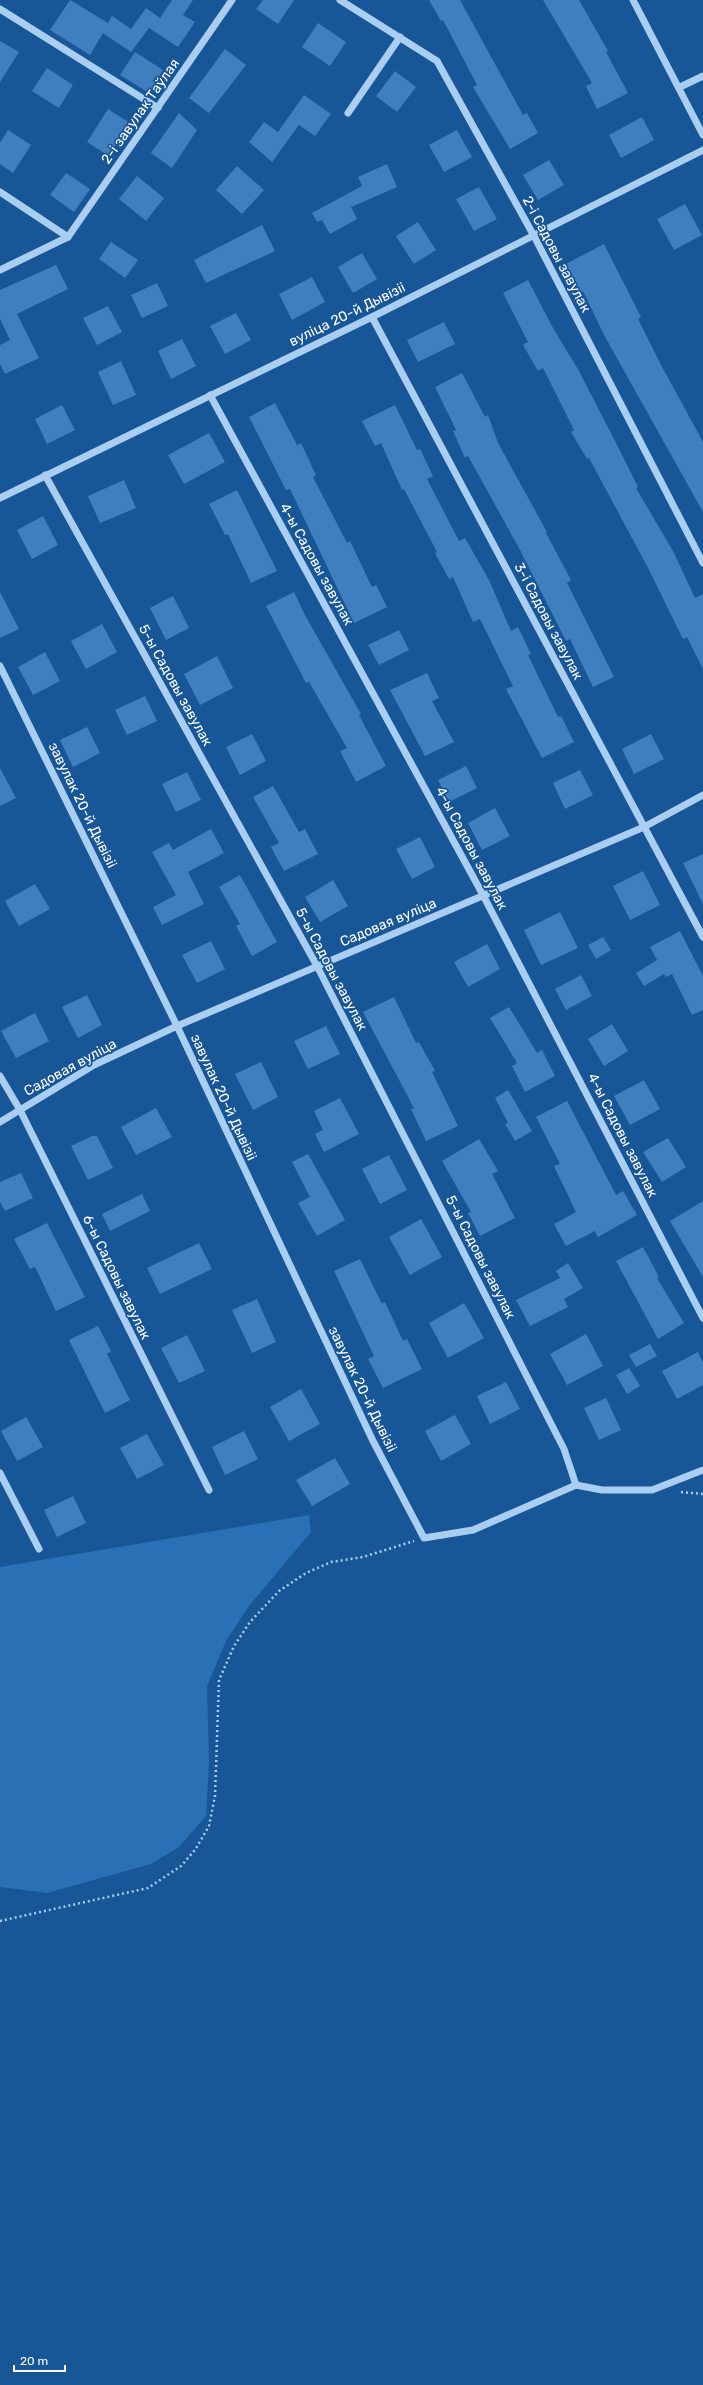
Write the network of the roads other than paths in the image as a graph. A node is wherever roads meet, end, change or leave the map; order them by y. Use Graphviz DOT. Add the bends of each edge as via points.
graph roads {
  1 [pos="232,0"];
  2 [pos="340,0"];
  3 [pos="632,0"];
  4 [pos="0,9"];
  5 [pos="400,37"];
  6 [pos="703,76"];
  7 [pos="680,88"];
  8 [pos="158,108"];
  9 [pos="348,113"];
  10 [pos="703,135"];
  11 [pos="703,150"];
  12 [pos="0,192"];
  13 [pos="534,236"];
  14 [pos="68,237"];
  15 [pos="0,270"];
  16 [pos="372,317"];
  17 [pos="210,395"];
  18 [pos="45,475"];
  19 [pos="0,498"];
  20 [pos="703,563"];
  21 [pos="0,666"];
  22 [pos="703,795"];
  23 [pos="644,827"];
  24 [pos="483,895"];
  25 [pos="703,937"];
  26 [pos="317,966"];
  27 [pos="177,1026"];
  28 [pos="0,1076"];
  29 [pos="20,1110"];
  30 [pos="0,1122"];
  31 [pos="703,1318"];
  32 [pos="703,1470"];
  33 [pos="0,1472"];
  34 [pos="576,1485"];
  35 [pos="208,1490"];
  36 [pos="39,1549"];
  1 -- 8 [label="street, 2-і завулак Таўлая"];
  2 -- 5 [label="street, 2-і Садовы завулак"];
  3 -- 7 [label="street"];
  4 -- 8 [label="street"];
  5 -- 9 [label="street"];
  5 -- 13 [label="street, 2-і Садовы завулак" via="437,61"];
  6 -- 7 [label="street"];
  7 -- 10 [label="street"];
  8 -- 14 [label="street, 2-і завулак Таўлая"];
  11 -- 13 [label="street, вуліца 20-й Дывізіі"];
  12 -- 14 [label="street"];
  13 -- 16 [label="street, вуліца 20-й Дывізіі"];
  13 -- 20 [label="street, 2-і Садовы завулак"];
  14 -- 15 [label="street, 2-і завулак Таўлая"];
  16 -- 17 [label="street, вуліца 20-й Дывізіі"];
  16 -- 23 [label="street, 3-і Садовы завулак"];
  17 -- 18 [label="street, вуліца 20-й Дывізіі"];
  17 -- 24 [label="street, 4-ы Садовы завулак"];
  18 -- 19 [label="street, вуліца 20-й Дывізіі"];
  18 -- 26 [label="street, 5-ы Садовы завулак"];
  21 -- 27 [label="street, завулак 20-й Дывізіі"];
  22 -- 23 [label="street, Садовая вуліца"];
  23 -- 24 [label="street, Садовая вуліца"];
  23 -- 25 [label="street, 3-і Садовы завулак"];
  24 -- 26 [label="street, Садовая вуліца"];
  24 -- 31 [label="street, 4-ы Садовы завулак"];
  26 -- 27 [label="street, Садовая вуліца"];
  26 -- 34 [label="street, 5-ы Садовы завулак" via="564,1449"];
  27 -- 29 [label="street, Садовая вуліца" via="94,1065"];
  27 -- 34 [label="street, завулак 20-й Дывізіі" via="373,1441 424,1538 473,1530"];
  28 -- 29 [label="street, 6-ы Садовы завулак"];
  29 -- 30 [label="street, Садовая вуліца"];
  29 -- 35 [label="street, 6-ы Садовы завулак"];
  32 -- 34 [label="street" via="652,1490 602,1490"];
  33 -- 36 [label="street"];
}
